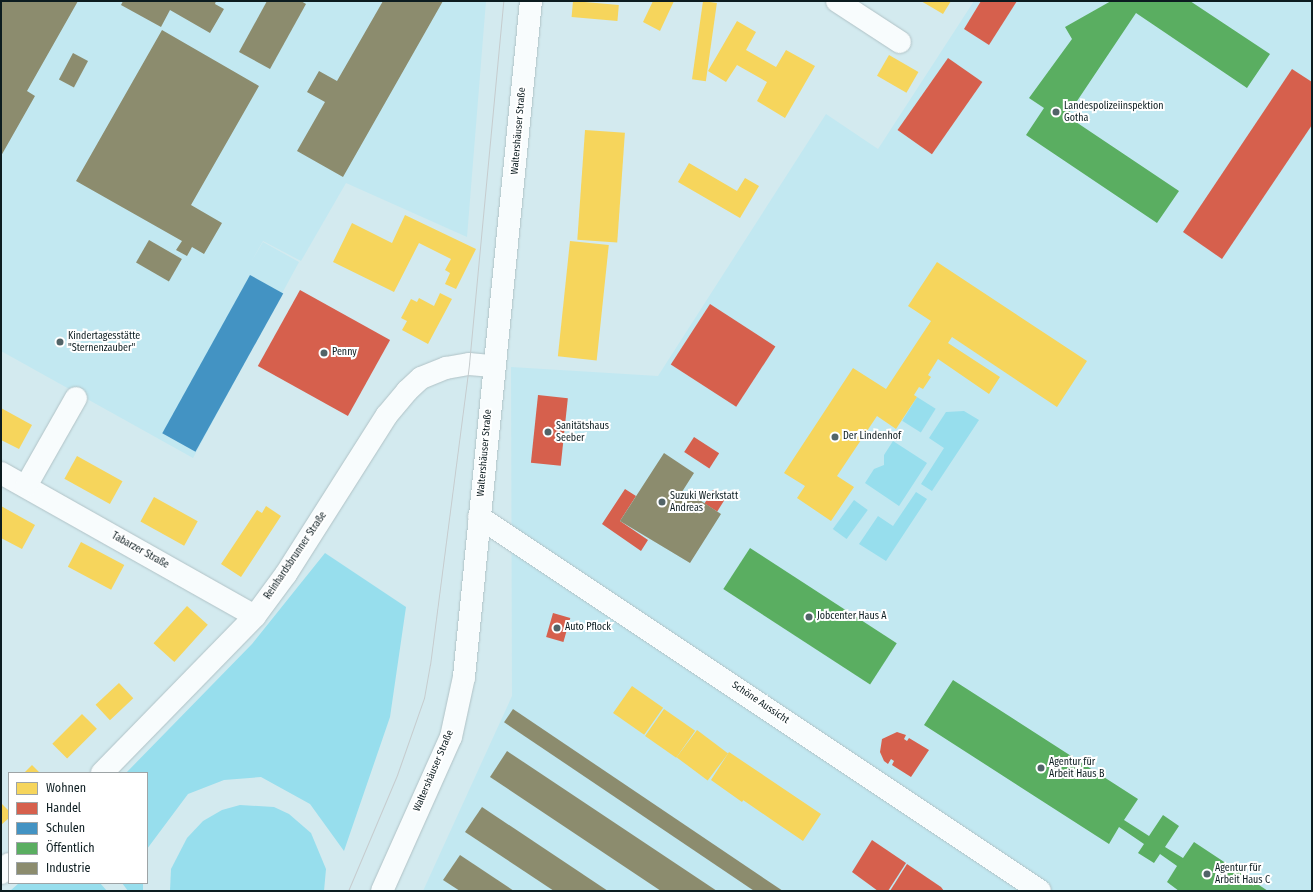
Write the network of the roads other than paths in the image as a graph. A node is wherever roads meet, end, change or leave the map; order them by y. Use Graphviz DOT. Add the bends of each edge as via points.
graph roads {
  1 [pos="531,1"];
  2 [pos="837,1"];
  3 [pos="900,42"];
  4 [pos="493,366"];
  5 [pos="76,398"];
  6 [pos="1,473"];
  7 [pos="26,486"];
  8 [pos="479,517"];
  9 [pos="255,616"];
  10 [pos="103,772"];
  11 [pos="8,865"];
  12 [pos="1,873"];
  13 [pos="382,891"];
  14 [pos="1040,891"];
  1 -- 4 [label="street, Waltershäuser Straße" via="514,188 502,266"];
  2 -- 3 [label="street"];
  4 -- 8 [label="street, Waltershäuser Straße"];
  4 -- 9 [label="street, Reinhardsbrunner Straße" via="469,364 446,368 421,378 407,391 387,415 286,574"];
  5 -- 7 [label="street"];
  6 -- 7 [label="street, Tabarzer Straße"];
  7 -- 9 [label="street, Tabarzer Straße"];
  8 -- 13 [label="street, Waltershäuser Straße" via="469,645 451,737"];
  8 -- 14 [label="street, Schöne Aussicht"];
  9 -- 10 [label="street, Reinhardsbrunner Straße"];
  11 -- 12 [label="street"];
}
